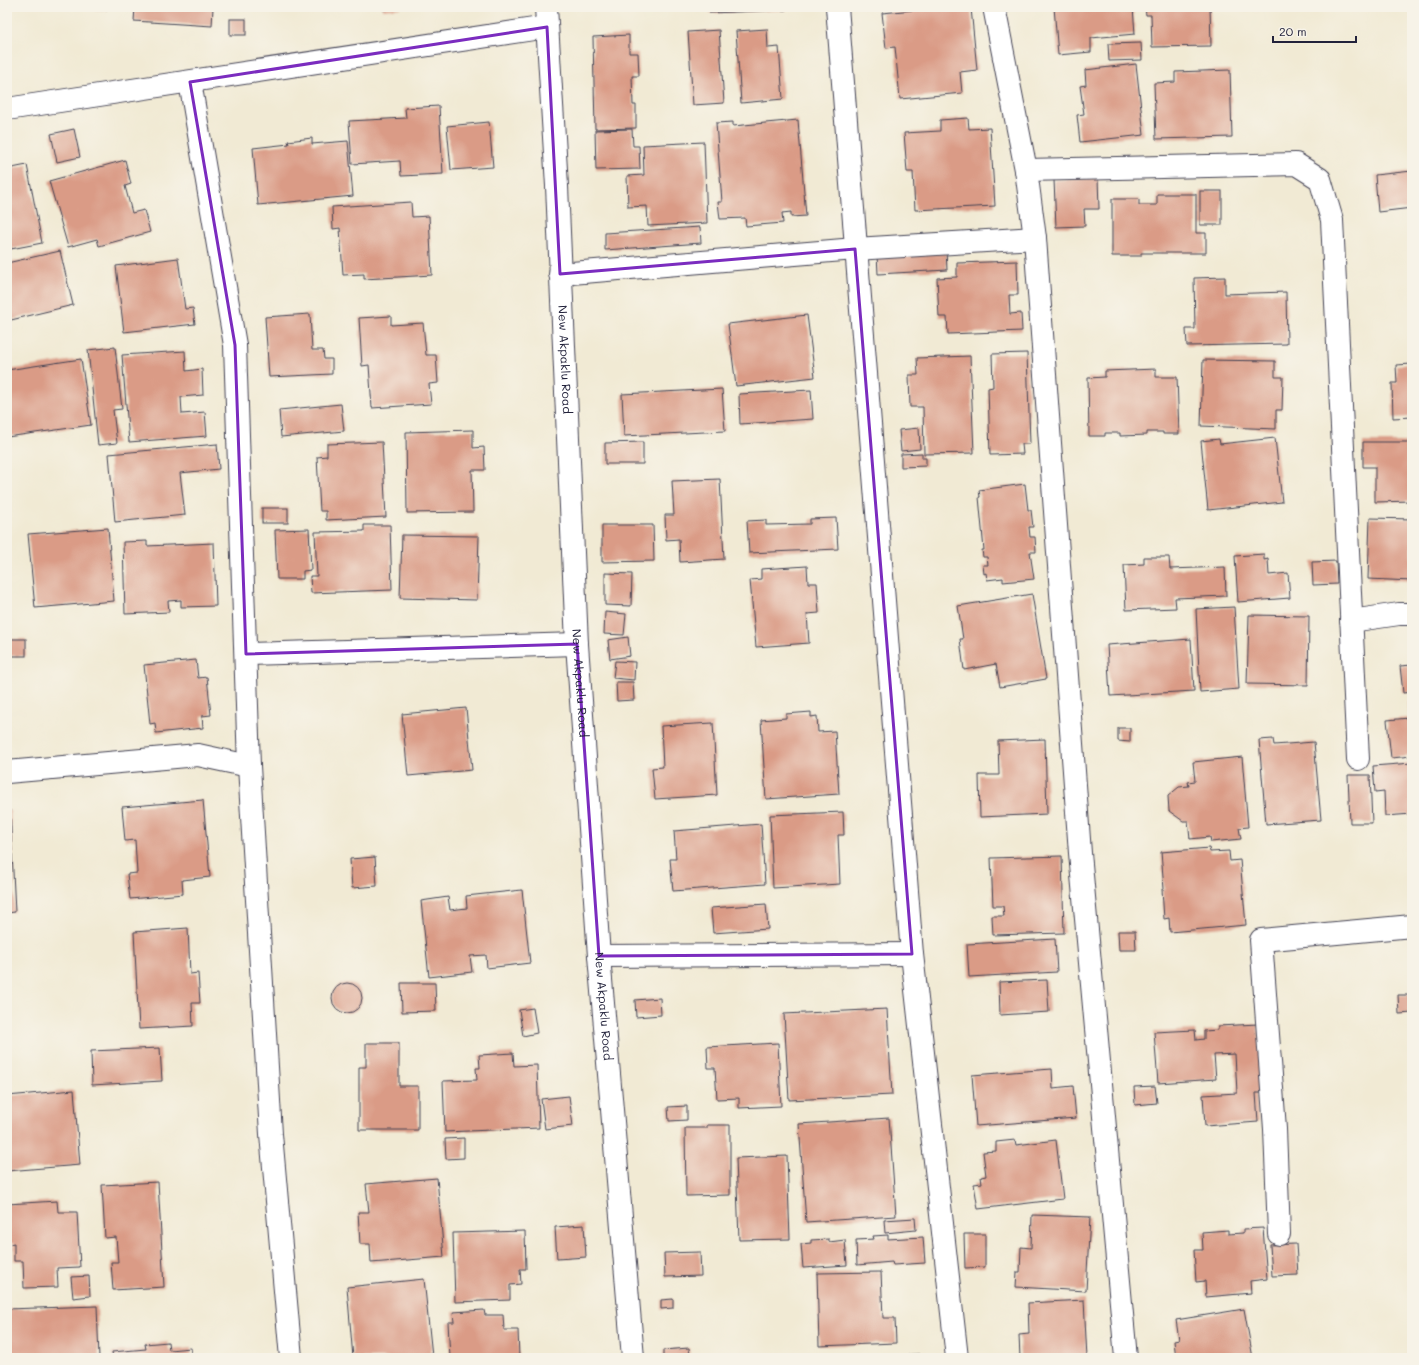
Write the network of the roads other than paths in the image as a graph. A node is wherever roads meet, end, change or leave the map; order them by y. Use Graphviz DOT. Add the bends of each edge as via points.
graph roads {
  1 [pos="837,7"];
  2 [pos="994,7"];
  3 [pos="546,17"];
  4 [pos="190,82"];
  5 [pos="7,109"];
  6 [pos="1026,170"];
  7 [pos="1035,238"];
  8 [pos="855,249"];
  9 [pos="560,274"];
  10 [pos="1412,614"];
  11 [pos="1351,621"];
  12 [pos="577,644"];
  13 [pos="246,654"];
  14 [pos="1358,759"];
  15 [pos="249,766"];
  16 [pos="7,772"];
  17 [pos="1412,926"];
  18 [pos="912,954"];
  19 [pos="600,956"];
  20 [pos="1279,1234"];
  21 [pos="291,1358"];
  22 [pos="633,1358"];
  23 [pos="957,1358"];
  24 [pos="1126,1358"];
  1 -- 8 [label="street"];
  2 -- 6 [label="street"];
  3 -- 4 [label="street"];
  3 -- 9 [label="street, New Akpaklu Road"];
  4 -- 5 [label="street"];
  4 -- 13 [label="street" via="235,345"];
  6 -- 7 [label="street"];
  6 -- 11 [label="street" via="1296,164 1320,179 1332,220"];
  7 -- 8 [label="street"];
  7 -- 24 [label="street" via="1080,853"];
  8 -- 9 [label="street"];
  8 -- 18 [label="street"];
  9 -- 12 [label="street, New Akpaklu Road"];
  10 -- 11 [label="street"];
  11 -- 14 [label="street"];
  12 -- 13 [label="street"];
  12 -- 19 [label="street, New Akpaklu Road"];
  13 -- 15 [label="street"];
  15 -- 16 [label="street" via="198,755"];
  15 -- 21 [label="street" via="271,1134"];
  17 -- 20 [label="street" via="1261,940 1275,1129"];
  18 -- 19 [label="street"];
  18 -- 23 [label="street"];
  19 -- 22 [label="street, New Akpaklu Road"];
}
